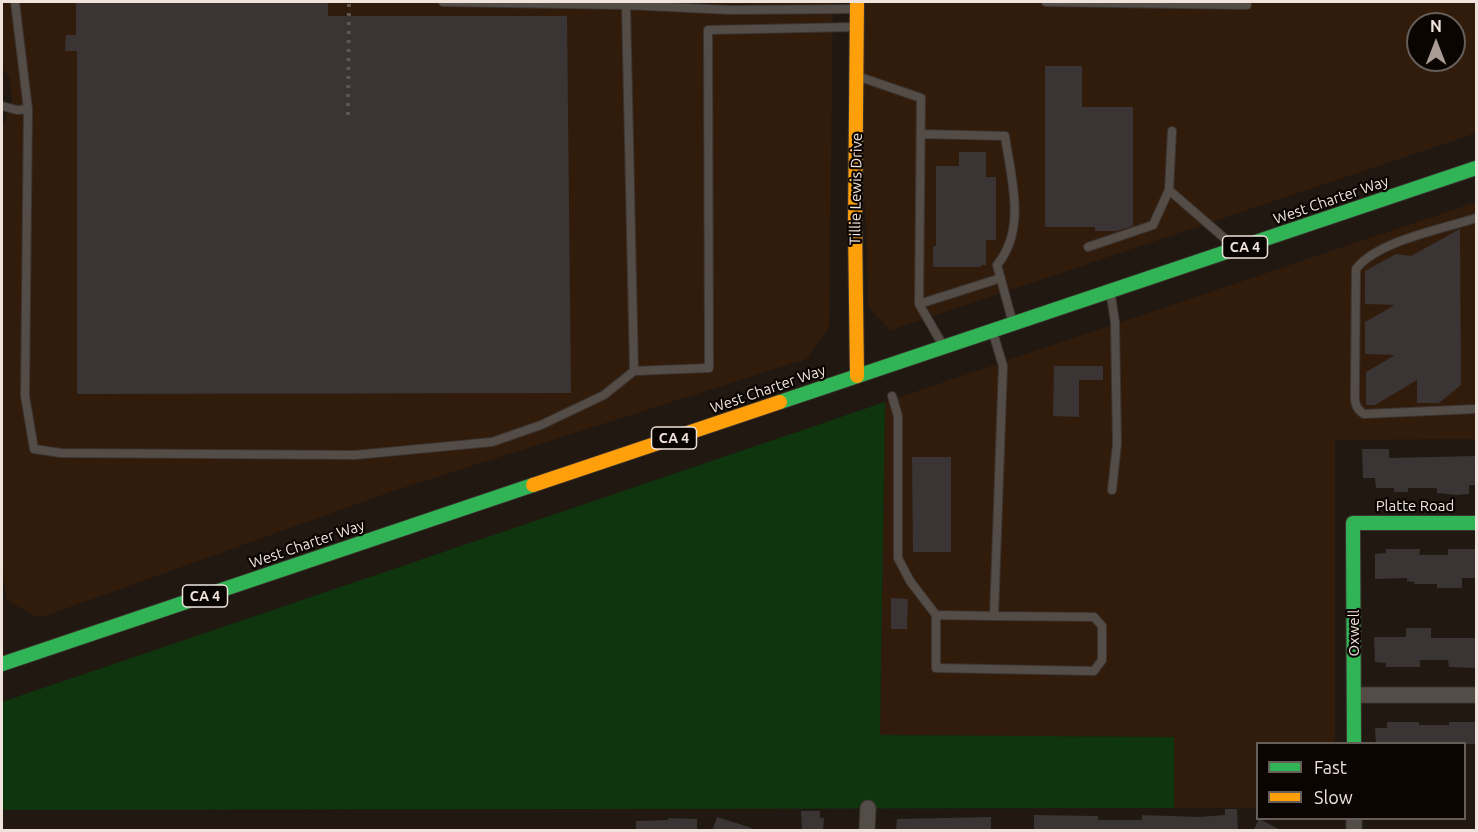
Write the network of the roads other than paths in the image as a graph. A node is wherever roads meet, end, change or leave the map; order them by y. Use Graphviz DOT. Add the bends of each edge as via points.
graph roads {
  1 [pos="15,2"];
  2 [pos="443,2"];
  3 [pos="1046,2"];
  4 [pos="626,5"];
  5 [pos="857,5"];
  6 [pos="1247,5"];
  7 [pos="857,27"];
  8 [pos="857,76"];
  9 [pos="2,106"];
  10 [pos="28,109"];
  11 [pos="1172,131"];
  12 [pos="921,134"];
  13 [pos="1476,168"];
  14 [pos="1169,190"];
  15 [pos="1476,218"];
  16 [pos="1088,247"];
  17 [pos="1237,249"];
  18 [pos="1001,278"];
  19 [pos="1111,292"];
  20 [pos="919,304"];
  21 [pos="1013,325"];
  22 [pos="993,332"];
  23 [pos="945,348"];
  24 [pos="634,371"];
  25 [pos="857,376"];
  26 [pos="892,396"];
  27 [pos="1476,409"];
  28 [pos="1112,490"];
  29 [pos="1353,523"];
  30 [pos="1476,523"];
  31 [pos="936,615"];
  32 [pos="994,616"];
  33 [pos="3,660"];
  34 [pos="1354,695"];
  35 [pos="1476,695"];
  36 [pos="1354,742"];
  37 [pos="868,808"];
  38 [pos="867,831"];
  1 -- 10 [label="lane"];
  2 -- 4 [label="lane"];
  3 -- 6 [label="lane"];
  4 -- 5 [label="lane" via="730,9"];
  4 -- 24 [label="lane"];
  5 -- 7 [label="main road, Tillie Lewis Drive"];
  7 -- 8 [label="main road, Tillie Lewis Drive"];
  7 -- 24 [label="lane" via="708,30 709,368"];
  8 -- 12 [label="lane" via="921,98"];
  8 -- 25 [label="main road, Tillie Lewis Drive"];
  9 -- 10 [label="lane"];
  10 -- 24 [label="lane" via="25,396 34,449 61,453 355,455 492,442 541,425 604,395"];
  11 -- 14 [label="lane"];
  12 -- 18 [label="lane" via="1005,136 1016,214 1007,252 997,265"];
  12 -- 20 [label="lane"];
  13 -- 17 [label="main road, West Charter Way / CA 4"];
  14 -- 16 [label="lane" via="1154,225"];
  14 -- 17 [label="lane"];
  15 -- 27 [label="lane" via="1372,253 1356,269 1355,405 1364,414"];
  17 -- 19 [label="main road, West Charter Way / CA 4"];
  18 -- 20 [label="lane"];
  18 -- 21 [label="lane"];
  19 -- 21 [label="main road, West Charter Way / CA 4"];
  19 -- 28 [label="lane" via="1117,444"];
  20 -- 23 [label="lane"];
  21 -- 22 [label="main road, West Charter Way / CA 4"];
  22 -- 23 [label="main road, West Charter Way / CA 4"];
  22 -- 32 [label="lane" via="1003,366"];
  23 -- 25 [label="main road, West Charter Way / CA 4"];
  25 -- 33 [label="main road, West Charter Way / CA 4"];
  26 -- 31 [label="lane" via="898,416 898,558"];
  29 -- 30 [label="main road, Platte Road"];
  29 -- 34 [label="main road, Oxwell"];
  31 -- 32 [label="lane"];
  31 -- 32 [label="lane" via="936,668 1094,671 1102,660 1102,626 1094,617"];
  34 -- 35 [label="street"];
  34 -- 36 [label="main road, Oxwell"];
  37 -- 38 [label="street"];
}
